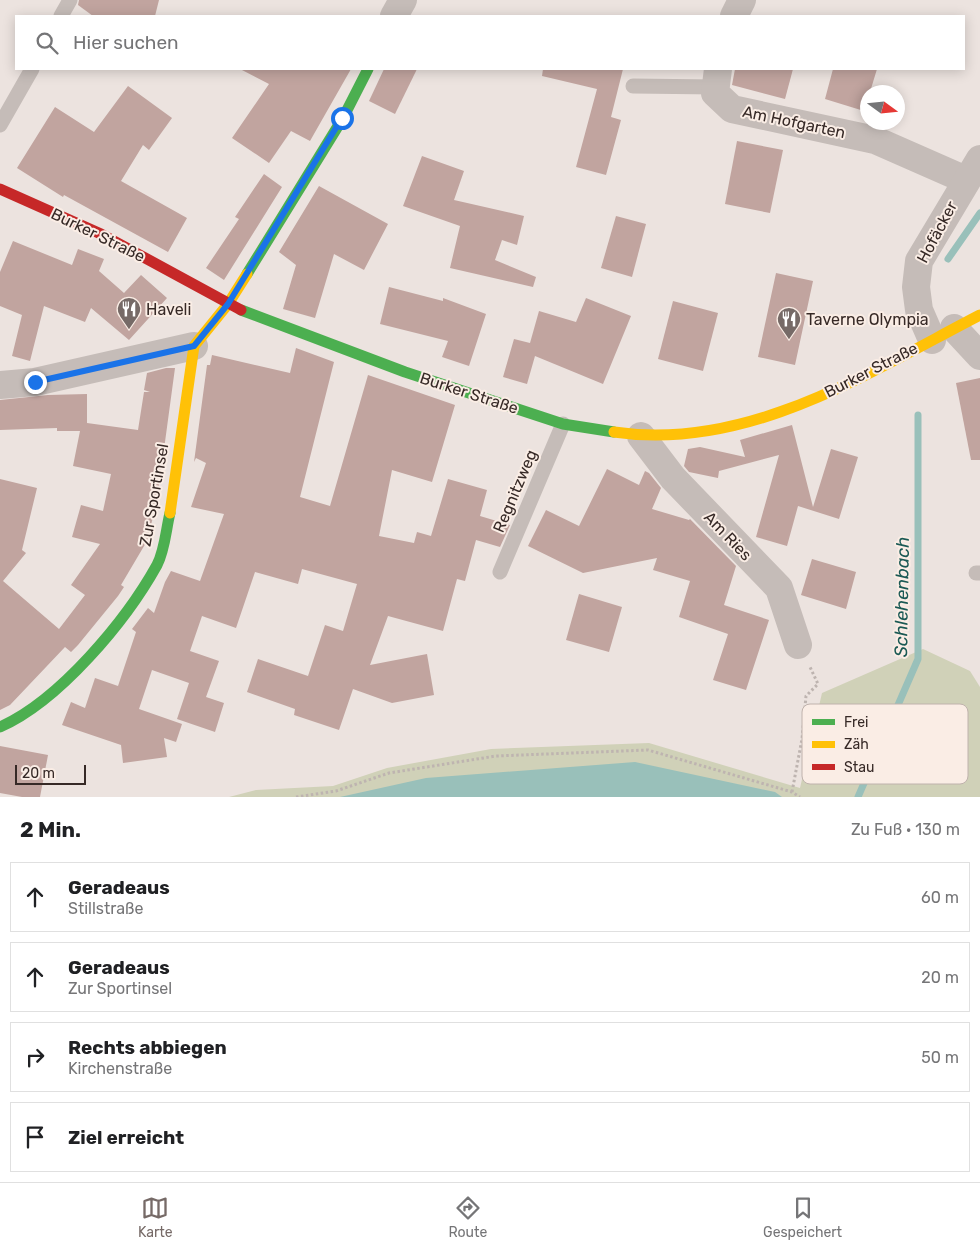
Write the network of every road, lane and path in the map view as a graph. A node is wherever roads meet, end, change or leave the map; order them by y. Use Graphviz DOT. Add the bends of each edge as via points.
graph roads {
  1 [pos="70,0"];
  2 [pos="403,0"];
  3 [pos="742,0"];
  4 [pos="62,15"];
  5 [pos="395,15"];
  6 [pos="734,15"];
  7 [pos="31,70"];
  8 [pos="367,70"];
  9 [pos="717,78"];
  10 [pos="633,86"];
  11 [pos="0,125"];
  12 [pos="973,170"];
  13 [pos="0,189"];
  14 [pos="228,304"];
  15 [pos="980,315"];
  16 [pos="943,334"];
  17 [pos="194,346"];
  18 [pos="980,356"];
  19 [pos="0,385"];
  20 [pos="563,424"];
  21 [pos="641,436"];
  22 [pos="500,572"];
  23 [pos="798,644"];
  24 [pos="805,704"];
  25 [pos="0,727"];
  26 [pos="802,739"];
  27 [pos="792,792"];
  28 [pos="296,797"];
  29 [pos="800,797"];
  1 -- 4 [label="lane"];
  2 -- 5 [label="street"];
  3 -- 6 [label="street"];
  7 -- 11 [label="lane"];
  8 -- 14 [label="main road" via="342,118"];
  9 -- 10 [label="lane, Am Hofgarten"];
  9 -- 12 [label="street, Am Hofgarten" via="715,93 732,109 875,140"];
  12 -- 16 [label="street, Hofäcker" via="919,261 916,287 919,310"];
  13 -- 14 [label="main road, Burker Straße" via="101,234"];
  14 -- 17 [label="main road"];
  14 -- 20 [label="main road, Burker Straße" via="405,372"];
  15 -- 16 [label="main road, Burker Straße"];
  16 -- 18 [label="street"];
  16 -- 21 [label="main road, Burker Straße" via="850,383 788,410 720,429"];
  17 -- 19 [label="street" via="35,382"];
  17 -- 25 [label="main road, Zur Sportinsel" via="172,504 158,563 131,605 90,656 50,695 16,720"];
  20 -- 21 [label="main road, Burker Straße"];
  20 -- 22 [label="lane, Regnitzweg"];
  21 -- 23 [label="street, Am Ries" via="673,478 780,588"];
  23 -- 24 [label="path" via="818,684 806,696"];
  26 -- 27 [label="path"];
  27 -- 28 [label="path" via="648,750 496,756 389,774 336,791"];
  27 -- 29 [label="path"];
}
